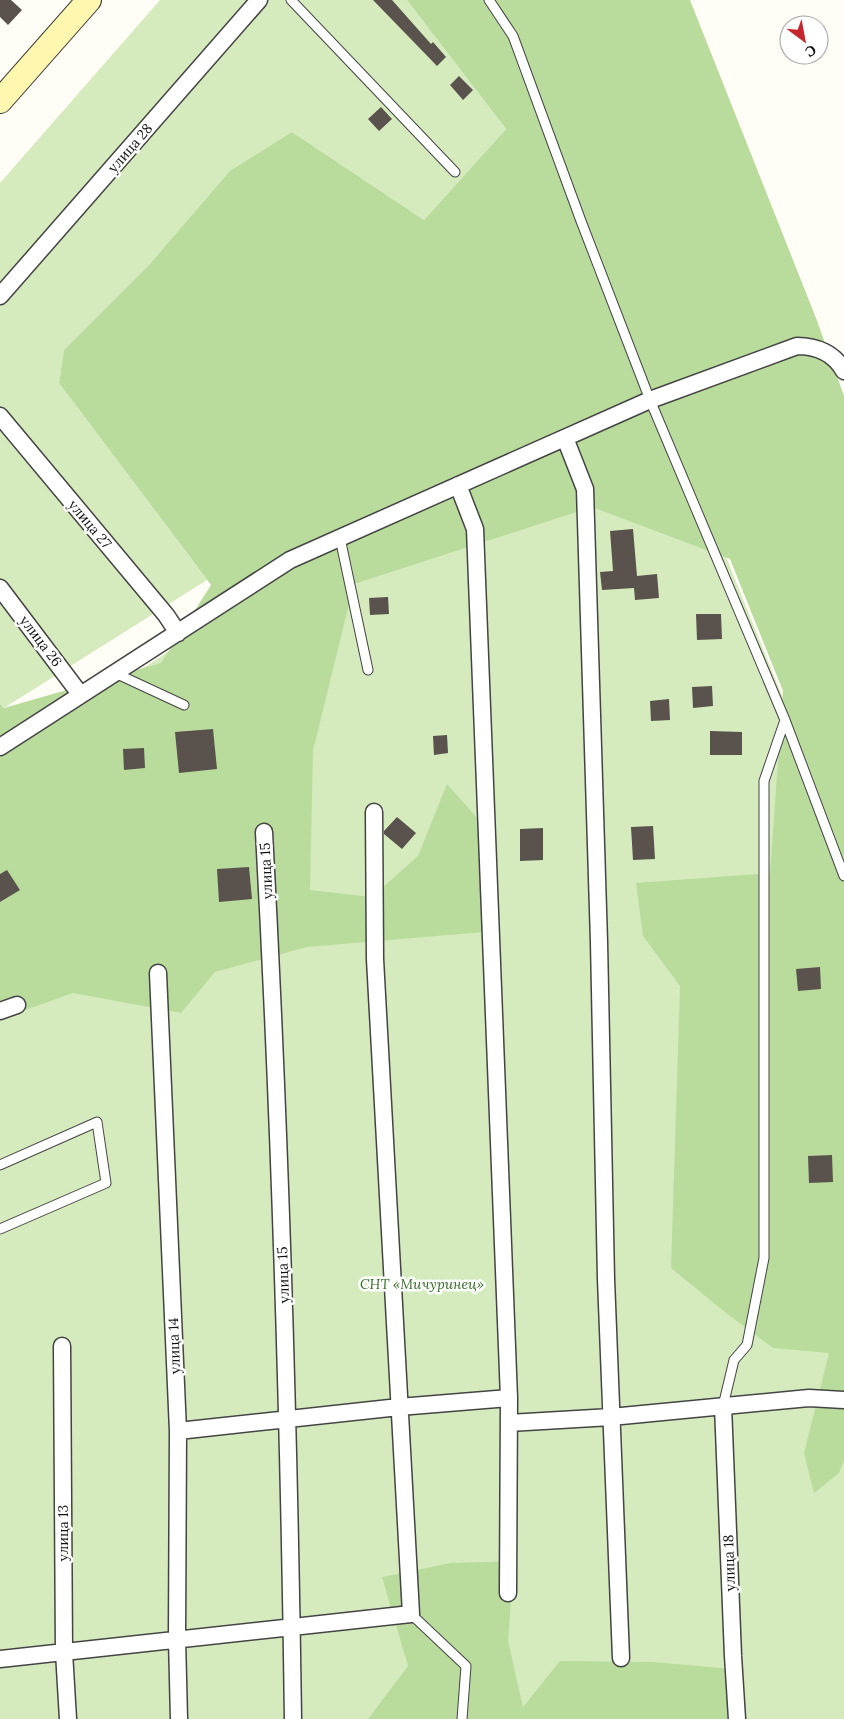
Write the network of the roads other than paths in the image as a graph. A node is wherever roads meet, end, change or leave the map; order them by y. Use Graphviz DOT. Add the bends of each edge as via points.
graph roads {
  1 [pos="89,0"];
  2 [pos="259,0"];
  3 [pos="291,0"];
  4 [pos="489,0"];
  5 [pos="0,101"];
  6 [pos="455,172"];
  7 [pos="0,296"];
  8 [pos="844,371"];
  9 [pos="650,400"];
  10 [pos="0,416"];
  11 [pos="565,438"];
  12 [pos="458,485"];
  13 [pos="340,538"];
  14 [pos="0,588"];
  15 [pos="178,633"];
  16 [pos="368,670"];
  17 [pos="115,672"];
  18 [pos="80,694"];
  19 [pos="184,705"];
  20 [pos="785,720"];
  21 [pos="0,748"];
  22 [pos="374,812"];
  23 [pos="264,832"];
  24 [pos="844,876"];
  25 [pos="158,973"];
  26 [pos="17,1005"];
  27 [pos="0,1011"];
  28 [pos="0,1165"];
  29 [pos="0,1229"];
  30 [pos="62,1346"];
  31 [pos="509,1398"];
  32 [pos="844,1400"];
  33 [pos="723,1406"];
  34 [pos="399,1407"];
  35 [pos="611,1418"];
  36 [pos="288,1419"];
  37 [pos="509,1423"];
  38 [pos="178,1431"];
  39 [pos="508,1593"];
  40 [pos="411,1614"];
  41 [pos="291,1627"];
  42 [pos="177,1639"];
  43 [pos="64,1652"];
  44 [pos="621,1658"];
  45 [pos="0,1659"];
  46 [pos="68,1719"];
  47 [pos="179,1719"];
  48 [pos="292,1719"];
  49 [pos="462,1719"];
  50 [pos="737,1719"];
  1 -- 5 [label="main road"];
  2 -- 7 [label="street, улица 28"];
  3 -- 6 [label="lane"];
  4 -- 9 [label="lane" via="513,36"];
  8 -- 9 [label="street" via="826,352 811,346 797,346"];
  9 -- 11 [label="street"];
  9 -- 20 [label="lane"];
  10 -- 15 [label="street, улица 27"];
  11 -- 12 [label="street"];
  11 -- 35 [label="street" via="585,489"];
  12 -- 13 [label="street"];
  12 -- 31 [label="street" via="475,528"];
  13 -- 15 [label="street" via="290,560"];
  13 -- 16 [label="lane"];
  14 -- 18 [label="street, улица 26"];
  15 -- 17 [label="street"];
  17 -- 18 [label="street"];
  17 -- 19 [label="lane"];
  18 -- 21 [label="street"];
  20 -- 24 [label="lane"];
  20 -- 33 [label="lane" via="764,781 764,1258 747,1345 734,1360"];
  22 -- 34 [label="street" via="375,959"];
  23 -- 36 [label="street, улица 15"];
  25 -- 38 [label="street, улица 14"];
  26 -- 27 [label="street"];
  28 -- 29 [label="lane" via="97,1122 106,1183"];
  30 -- 43 [label="street, улица 13"];
  31 -- 34 [label="street"];
  31 -- 37 [label="street"];
  32 -- 33 [label="street" via="809,1398"];
  33 -- 35 [label="street"];
  33 -- 50 [label="street, улица 18"];
  34 -- 36 [label="street"];
  34 -- 40 [label="street"];
  35 -- 37 [label="street"];
  35 -- 44 [label="street"];
  36 -- 38 [label="street"];
  36 -- 41 [label="street, улица 15"];
  37 -- 39 [label="street"];
  38 -- 42 [label="street, улица 14"];
  40 -- 41 [label="street"];
  40 -- 49 [label="lane" via="466,1666"];
  41 -- 42 [label="street"];
  41 -- 48 [label="street, улица 15"];
  42 -- 43 [label="street"];
  42 -- 47 [label="street, улица 14"];
  43 -- 45 [label="street"];
  43 -- 46 [label="street, улица 13"];
}
